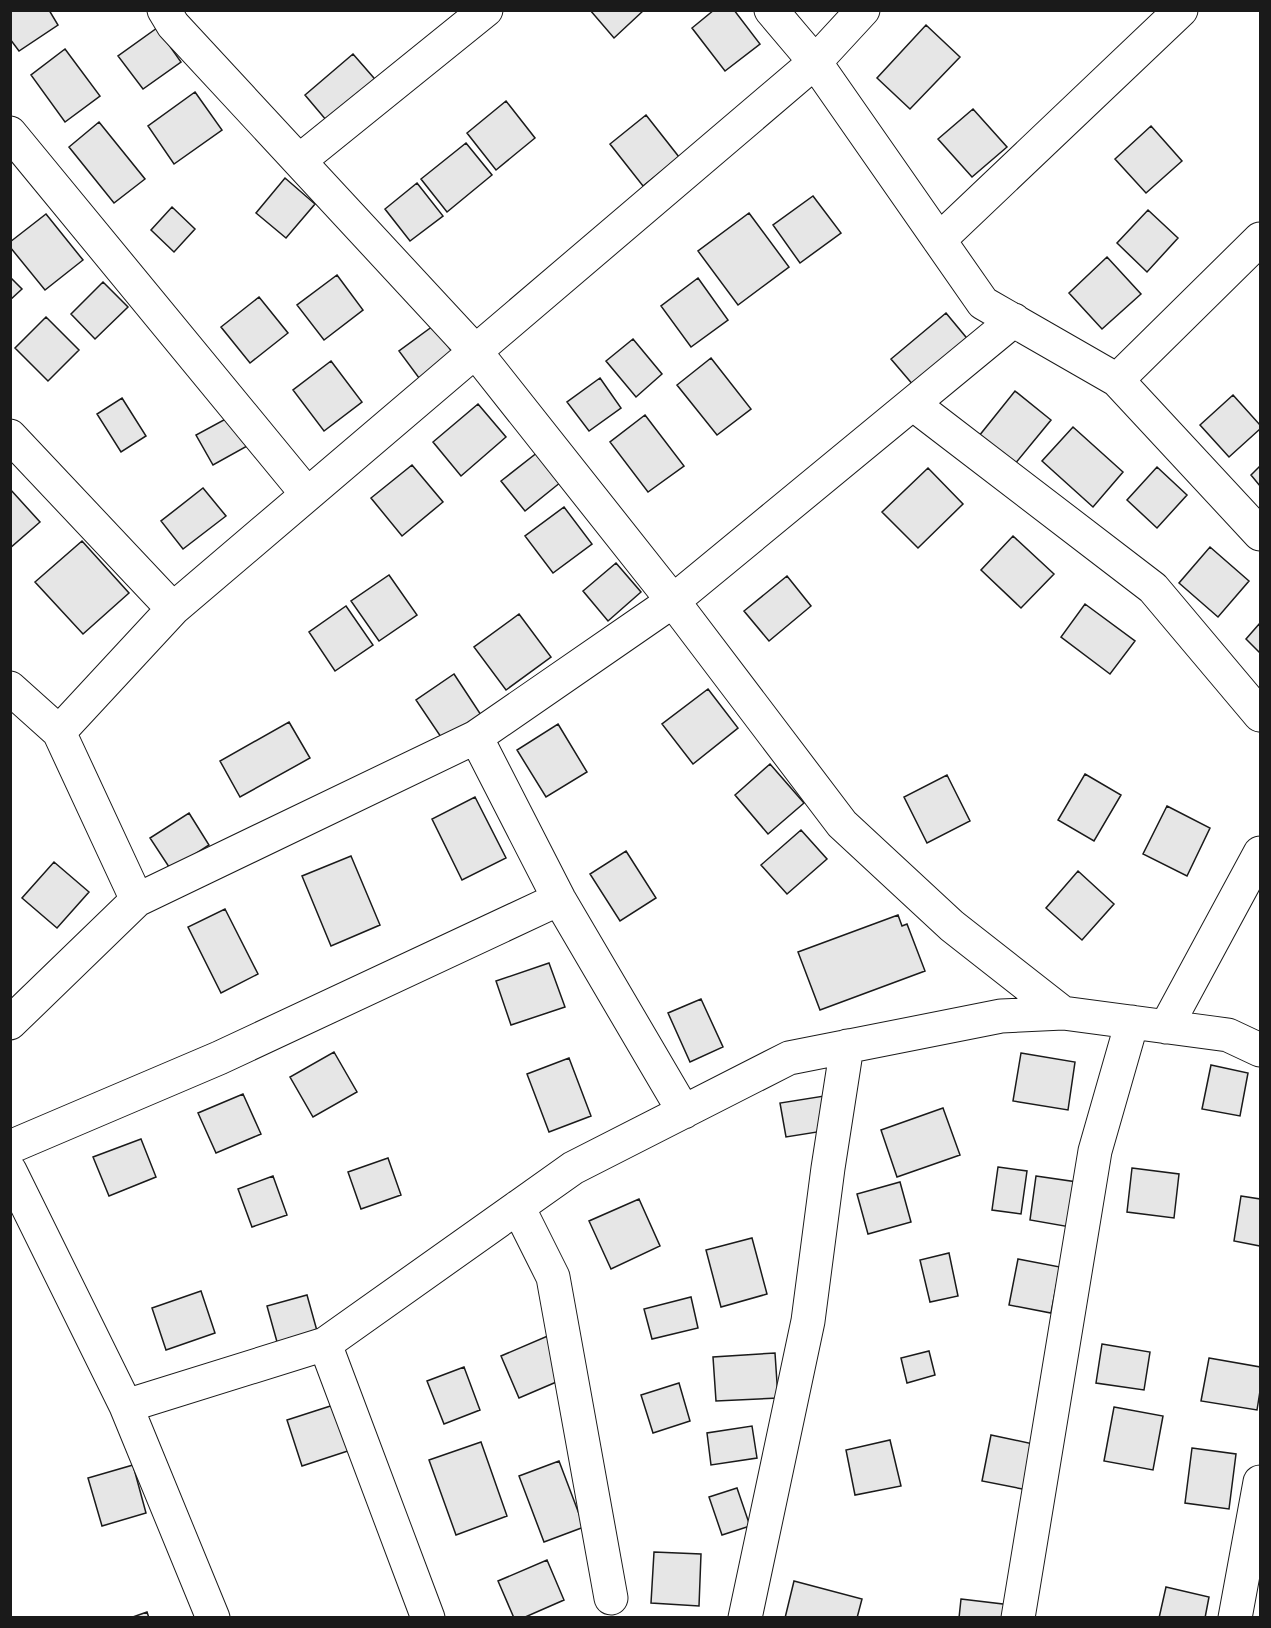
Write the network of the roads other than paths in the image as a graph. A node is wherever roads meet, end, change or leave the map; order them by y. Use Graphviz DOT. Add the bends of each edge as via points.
graph roads {
  1 [pos="164,10"];
  2 [pos="486,10"];
  3 [pos="771,10"];
  4 [pos="864,10"];
  5 [pos="1181,10"];
  6 [pos="815,62"];
  7 [pos="10,133"];
  8 [pos="299,161"];
  9 [pos="1260,239"];
  10 [pos="939,240"];
  11 [pos="1014,320"];
  12 [pos="475,351"];
  13 [pos="1117,380"];
  14 [pos="913,404"];
  15 [pos="10,436"];
  16 [pos="307,494"];
  17 [pos="1260,534"];
  18 [pos="673,602"];
  19 [pos="173,609"];
  20 [pos="10,688"];
  21 [pos="1260,715"];
  22 [pos="59,732"];
  23 [pos="476,737"];
  24 [pos="1260,854"];
  25 [pos="559,899"];
  26 [pos="137,900"];
  27 [pos="1063,1013"];
  28 [pos="1132,1022"];
  29 [pos="10,1023"];
  30 [pos="1166,1027"];
  31 [pos="847,1047"];
  32 [pos="1260,1050"];
  33 [pos="684,1112"];
  34 [pos="10,1147"];
  35 [pos="10,1171"];
  36 [pos="518,1207"];
  37 [pos="326,1344"];
  38 [pos="126,1406"];
  39 [pos="1260,1482"];
  40 [pos="611,1598"];
  41 [pos="213,1617"];
  42 [pos="428,1617"];
  43 [pos="745,1617"];
  44 [pos="1018,1617"];
  45 [pos="1234,1617"];
  1 -- 8 [label="street" via="173,25"];
  2 -- 8 [label="street"];
  3 -- 6 [label="street"];
  4 -- 6 [label="street"];
  5 -- 10 [label="street"];
  6 -- 10 [label="street"];
  6 -- 12 [label="street"];
  7 -- 16 [label="street"];
  8 -- 12 [label="street"];
  9 -- 13 [label="street"];
  10 -- 11 [label="street" via="983,303"];
  11 -- 13 [label="street"];
  11 -- 14 [label="street"];
  12 -- 16 [label="street"];
  12 -- 18 [label="street"];
  13 -- 17 [label="street"];
  14 -- 18 [label="street"];
  14 -- 21 [label="street" via="1153,588"];
  15 -- 19 [label="street"];
  16 -- 19 [label="street"];
  18 -- 23 [label="street"];
  18 -- 27 [label="street" via="842,824 952,926"];
  19 -- 22 [label="street"];
  20 -- 22 [label="street"];
  22 -- 26 [label="street"];
  23 -- 25 [label="street"];
  23 -- 26 [label="street"];
  24 -- 30 [label="street"];
  25 -- 33 [label="street"];
  25 -- 34 [label="street" via="219,1058"];
  26 -- 29 [label="street"];
  27 -- 28 [label="street"];
  27 -- 31 [label="street" via="1001,1016"];
  28 -- 30 [label="street"];
  28 -- 44 [label="street" via="1095,1151"];
  30 -- 32 [label="street" via="1228,1035"];
  31 -- 33 [label="street" via="789,1058"];
  31 -- 43 [label="street" via="808,1321"];
  33 -- 36 [label="street" via="573,1168"];
  35 -- 38 [label="street"];
  36 -- 37 [label="street"];
  36 -- 40 [label="street" via="553,1277"];
  37 -- 38 [label="street"];
  37 -- 42 [label="street"];
  38 -- 41 [label="street"];
  39 -- 45 [label="street"];
}
